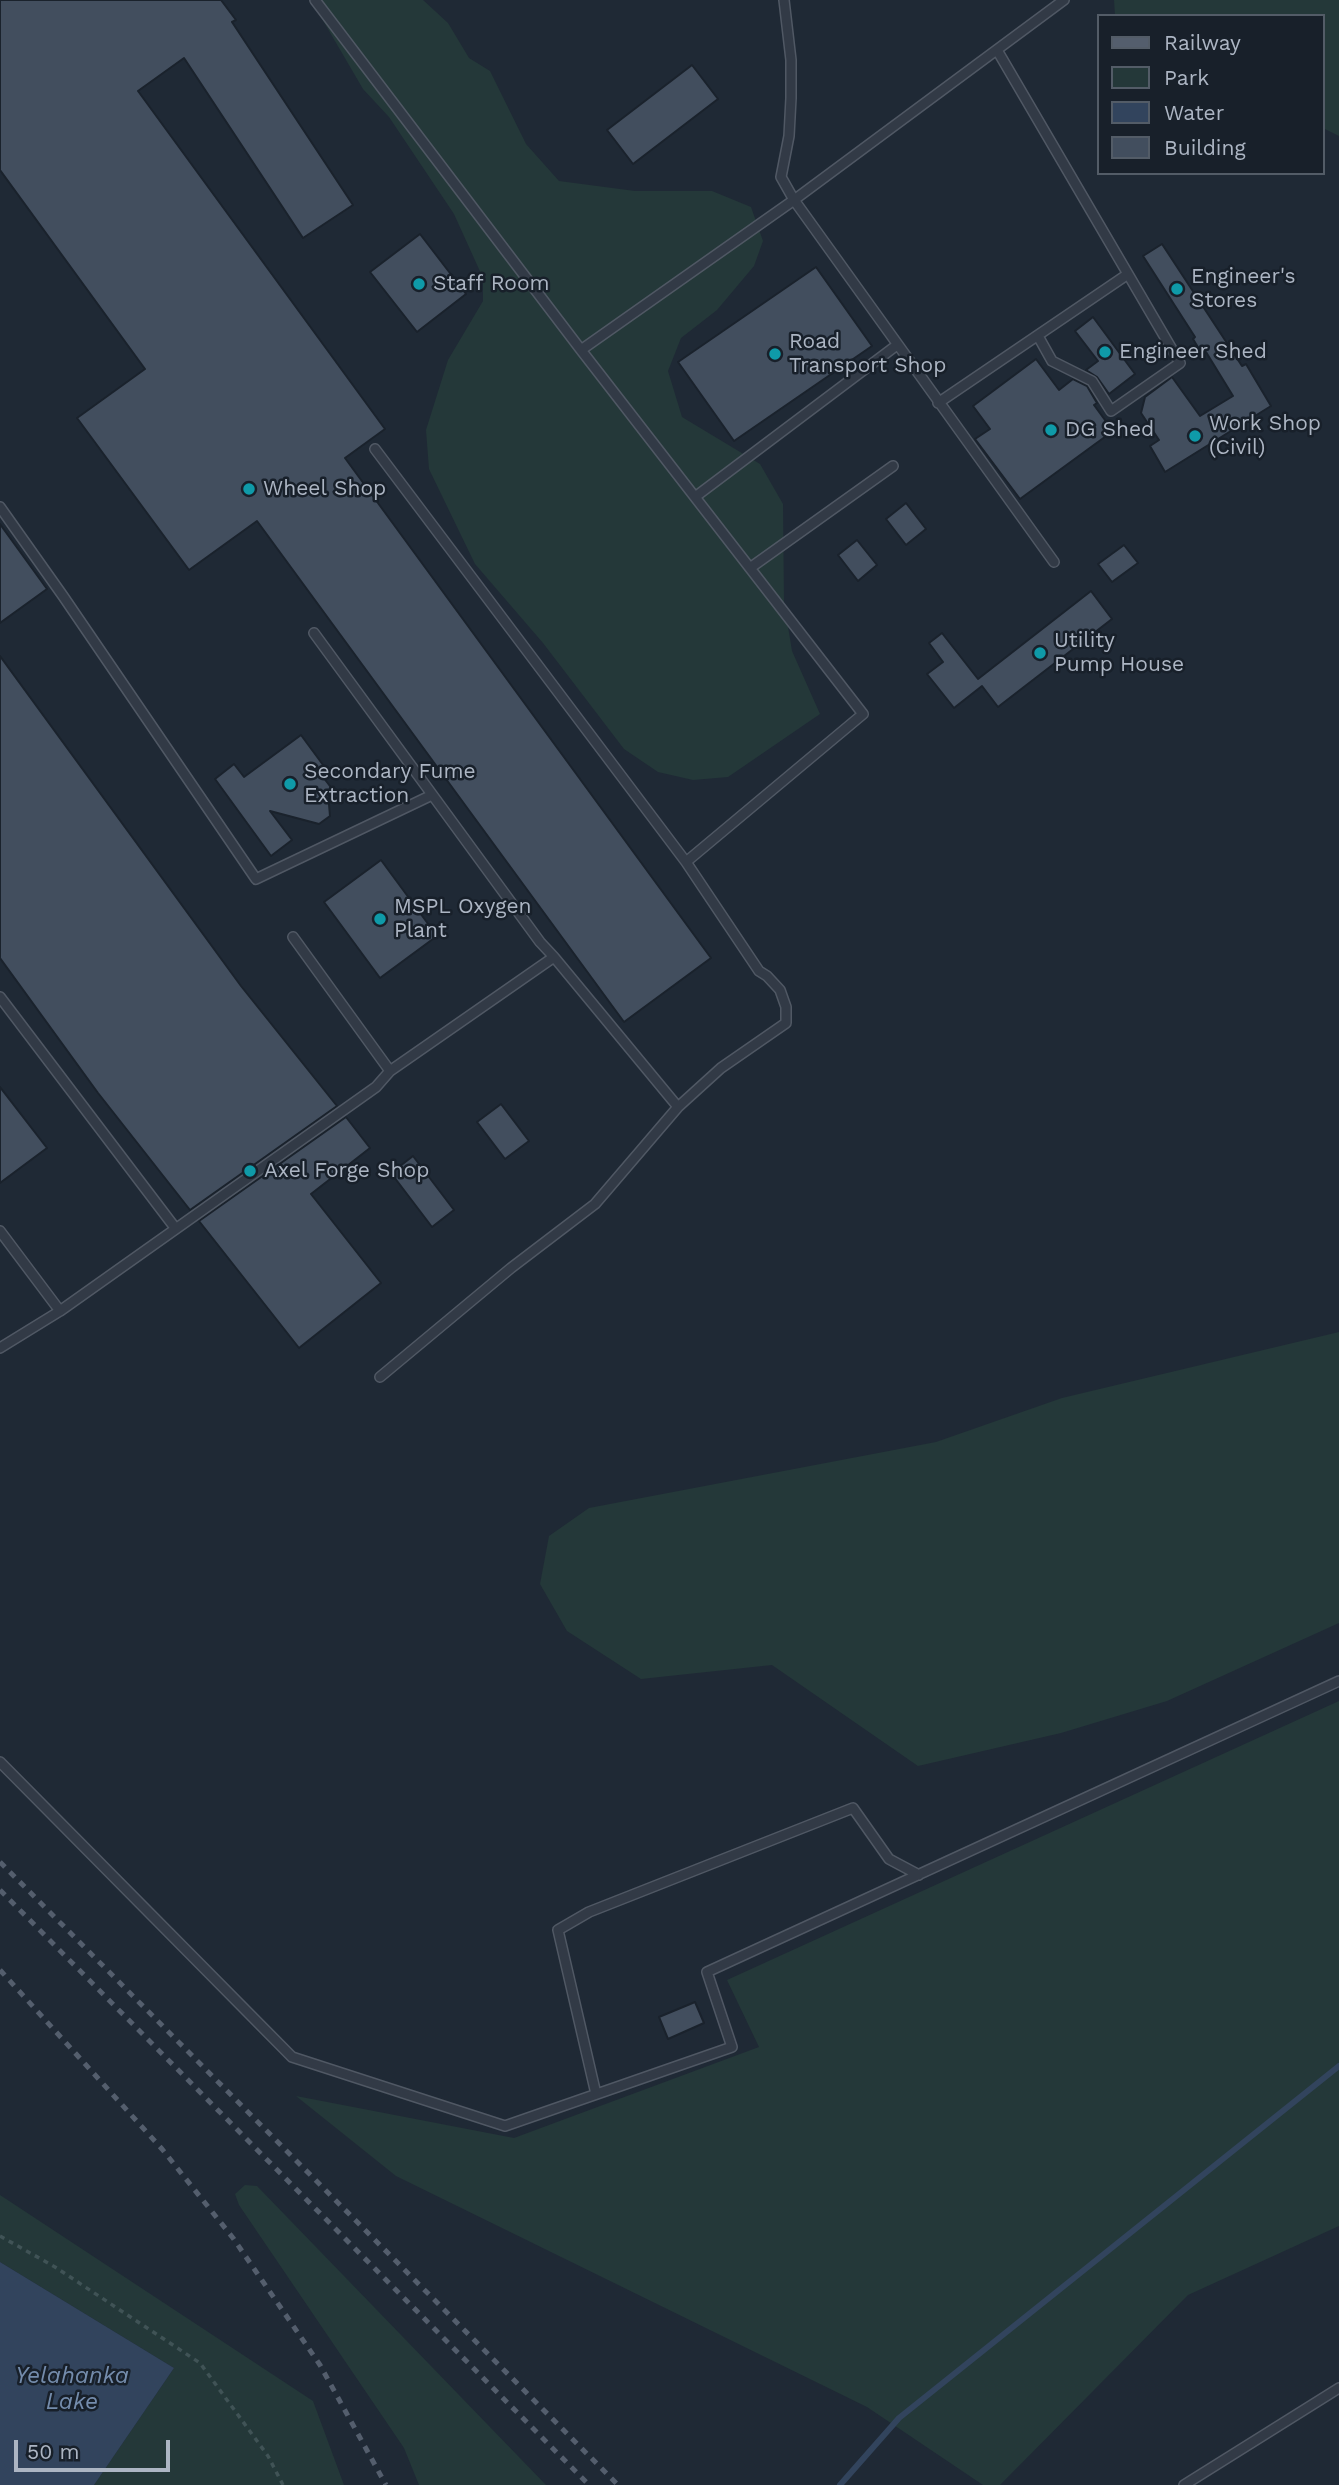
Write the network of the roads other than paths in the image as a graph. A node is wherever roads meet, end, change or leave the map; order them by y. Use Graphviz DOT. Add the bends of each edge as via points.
graph roads {
  1 [pos="316,0"];
  2 [pos="784,0"];
  3 [pos="1064,0"];
  4 [pos="997,50"];
  5 [pos="794,200"];
  6 [pos="1128,274"];
  7 [pos="1038,336"];
  8 [pos="897,345"];
  9 [pos="581,350"];
  10 [pos="938,403"];
  11 [pos="375,449"];
  12 [pos="893,466"];
  13 [pos="695,497"];
  14 [pos="0,507"];
  15 [pos="1054,562"];
  16 [pos="750,569"];
  17 [pos="314,633"];
  18 [pos="432,795"];
  19 [pos="686,862"];
  20 [pos="293,937"];
  21 [pos="554,957"];
  22 [pos="0,997"];
  23 [pos="390,1071"];
  24 [pos="678,1107"];
  25 [pos="176,1229"];
  26 [pos="0,1231"];
  27 [pos="60,1311"];
  28 [pos="0,1348"];
  29 [pos="380,1377"];
  30 [pos="1339,1681"];
  31 [pos="0,1762"];
  32 [pos="919,1875"];
  33 [pos="596,2094"];
  34 [pos="1339,2388"];
  35 [pos="1184,2485"];
  1 -- 9 [label="lane"];
  2 -- 5 [label="lane" via="791,98 782,177"];
  3 -- 4 [label="lane"];
  4 -- 5 [label="lane"];
  4 -- 6 [label="lane"];
  5 -- 8 [label="lane"];
  5 -- 9 [label="lane"];
  6 -- 7 [label="lane"];
  6 -- 7 [label="lane" via="1180,363 1111,411 1092,382 1052,361"];
  7 -- 10 [label="lane"];
  8 -- 10 [label="lane"];
  8 -- 13 [label="lane"];
  9 -- 13 [label="lane"];
  10 -- 15 [label="lane"];
  11 -- 19 [label="lane"];
  12 -- 16 [label="lane"];
  13 -- 16 [label="lane"];
  14 -- 18 [label="lane" via="256,879"];
  16 -- 19 [label="lane" via="863,714"];
  17 -- 18 [label="lane"];
  18 -- 21 [label="lane"];
  19 -- 24 [label="lane" via="759,971 780,990 787,1015 786,1023 721,1068"];
  20 -- 23 [label="lane"];
  21 -- 23 [label="lane"];
  21 -- 24 [label="lane"];
  22 -- 25 [label="lane"];
  23 -- 25 [label="lane" via="376,1087"];
  24 -- 29 [label="lane" via="595,1204"];
  25 -- 27 [label="lane"];
  26 -- 27 [label="lane"];
  27 -- 28 [label="lane"];
  30 -- 32 [label="lane"];
  31 -- 33 [label="lane" via="292,2057 505,2126"];
  32 -- 33 [label="lane" via="707,1972 732,2048"];
  32 -- 33 [label="lane" via="889,1859 853,1808 589,1912 558,1930"];
  34 -- 35 [label="lane"];
}
